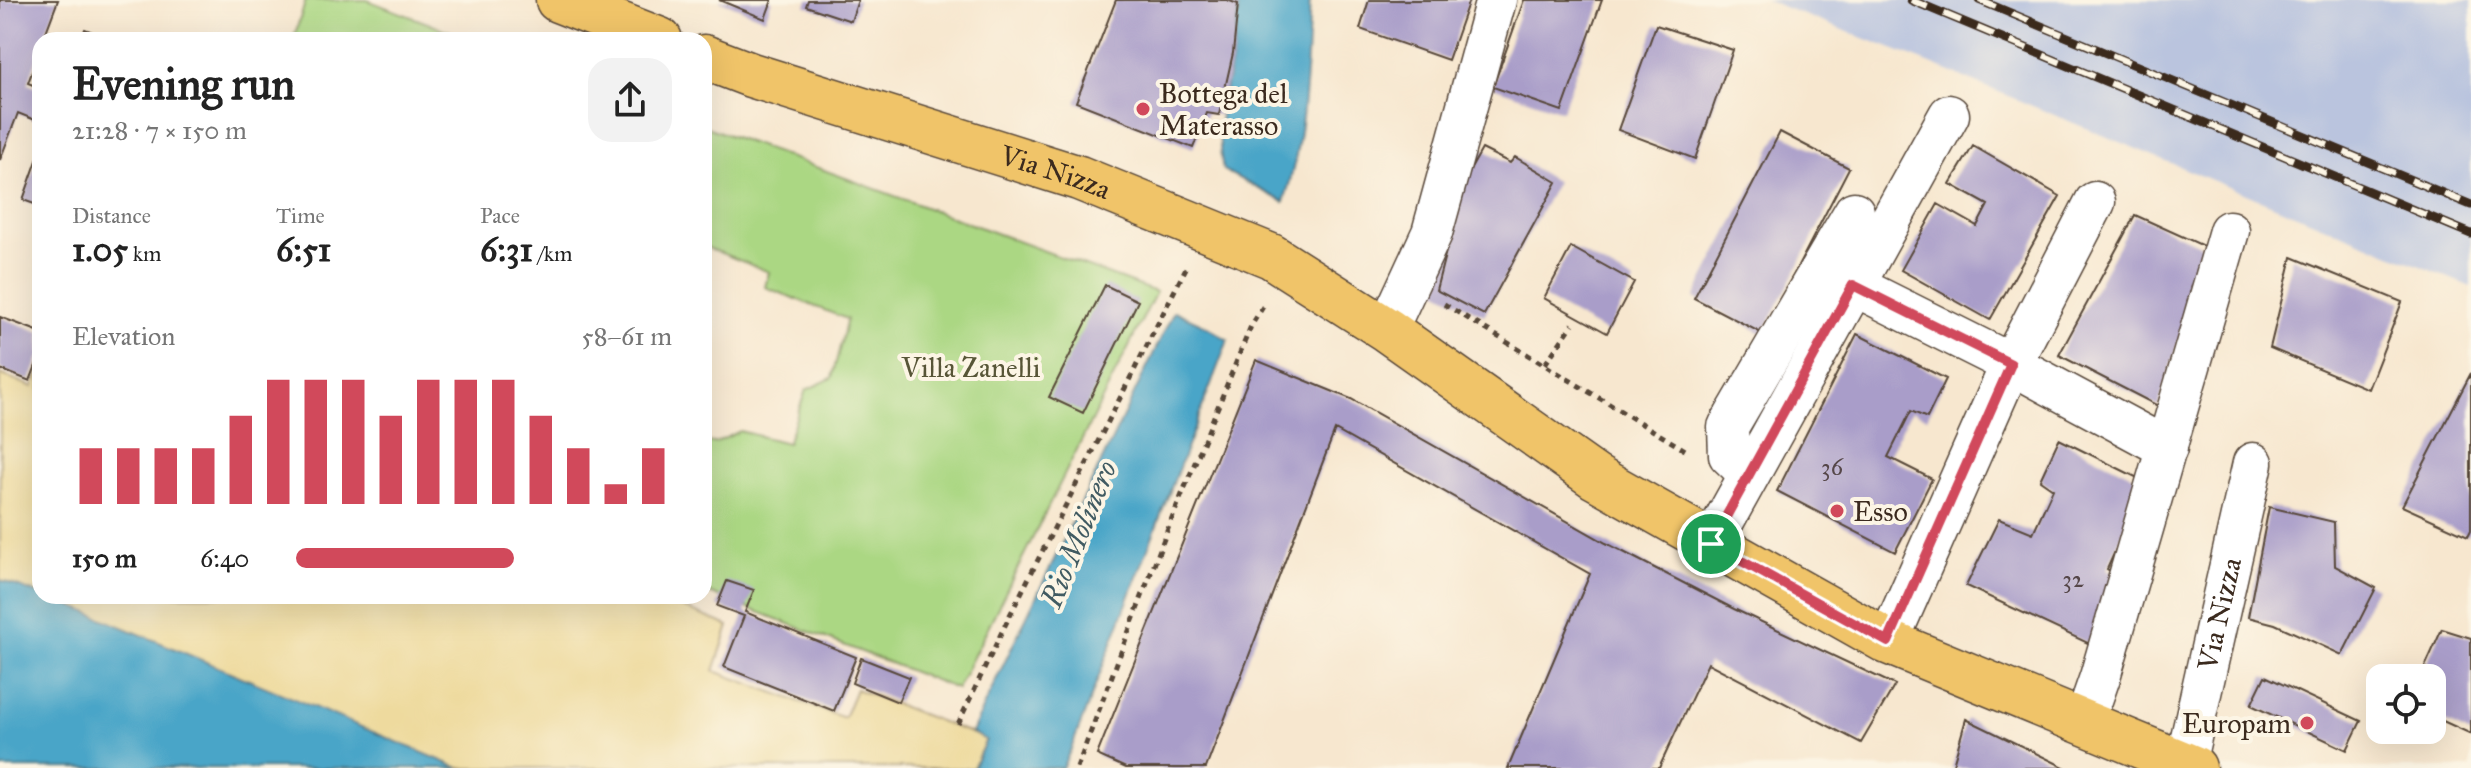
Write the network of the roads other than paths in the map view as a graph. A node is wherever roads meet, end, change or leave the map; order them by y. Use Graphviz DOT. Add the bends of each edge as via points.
graph roads {
  1 [pos="558,0"];
  2 [pos="1496,0"];
  3 [pos="640,32"];
  4 [pos="712,60"];
  5 [pos="1949,115"];
  6 [pos="2095,202"];
  7 [pos="1854,212"];
  8 [pos="2229,231"];
  9 [pos="1853,285"];
  10 [pos="1387,330"];
  11 [pos="2011,364"];
  12 [pos="2167,448"];
  13 [pos="2253,463"];
  14 [pos="1746,480"];
  15 [pos="1711,544"];
  16 [pos="1888,642"];
  17 [pos="2084,723"];
  18 [pos="2190,766"];
  1 -- 3 [label="main road"];
  2 -- 10 [label="street" via="1432,233"];
  4 -- 10 [label="main road, Via Nizza" via="1079,178 1207,228 1287,266"];
  5 -- 9 [label="street"];
  6 -- 11 [label="street"];
  7 -- 14 [label="street" via="1728,427 1729,455"];
  8 -- 12 [label="street"];
  9 -- 11 [label="street"];
  9 -- 14 [label="street"];
  10 -- 15 [label="main road, Via Nizza" via="1595,477"];
  11 -- 12 [label="street"];
  11 -- 16 [label="street"];
  12 -- 17 [label="street"];
  13 -- 18 [label="street, Via Nizza"];
  14 -- 15 [label="street"];
  15 -- 16 [label="main road, Via Nizza"];
  16 -- 17 [label="main road, Via Nizza"];
  17 -- 18 [label="main road, Via Nizza"];
}
